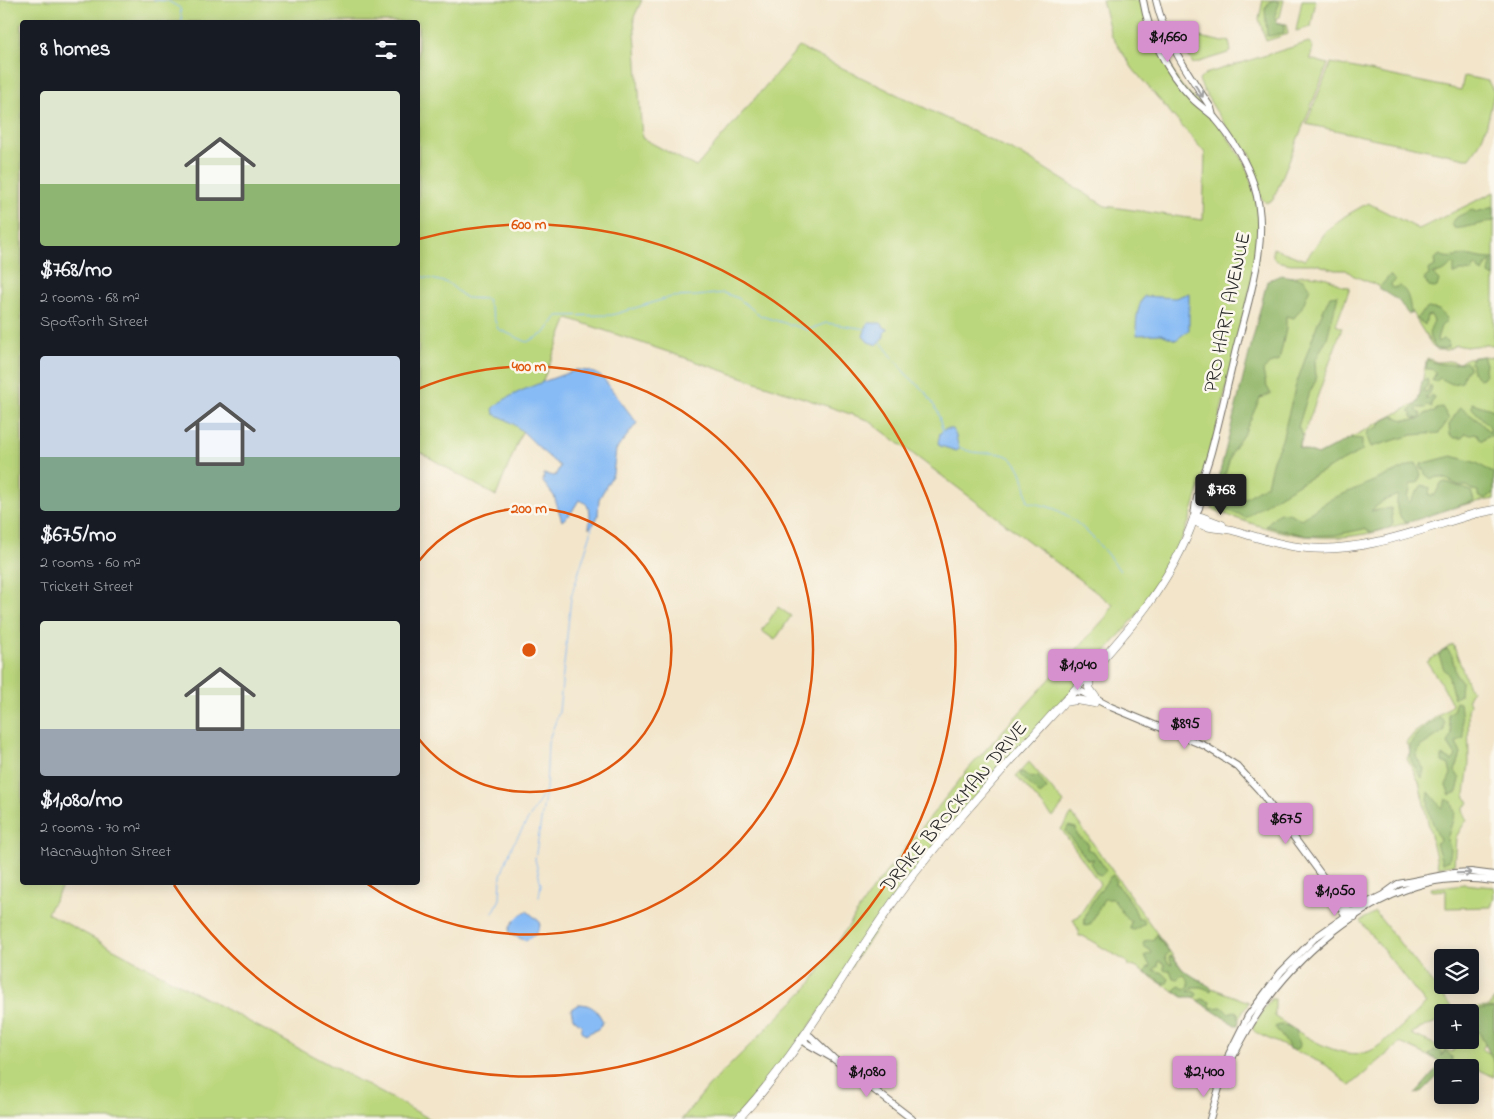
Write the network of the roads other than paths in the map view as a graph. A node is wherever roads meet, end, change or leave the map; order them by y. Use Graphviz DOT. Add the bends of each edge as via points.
graph roads {
  1 [pos="1143,0"];
  2 [pos="1156,0"];
  3 [pos="1213,116"];
  4 [pos="1494,510"];
  5 [pos="1194,518"];
  6 [pos="1089,674"];
  7 [pos="1074,691"];
  8 [pos="1095,700"];
  9 [pos="1063,702"];
  10 [pos="1494,875"];
  11 [pos="1494,881"];
  12 [pos="1350,916"];
  13 [pos="803,1036"];
  14 [pos="738,1119"];
  15 [pos="912,1119"];
  16 [pos="1210,1119"];
  1 -- 3 [label="street, PRO HART AVENUE" via="1167,65 1191,97"];
  2 -- 3 [label="street, PRO HART AVENUE, one-way" via="1169,42"];
  3 -- 5 [label="street, PRO HART AVENUE" via="1246,164 1257,199 1260,235 1256,268 1197,495"];
  4 -- 5 [label="main road" via="1380,542 1327,549 1274,543 1231,530 1204,517"];
  5 -- 6 [label="main road, DRAKE BROCKMAN DRIVE" via="1184,544 1153,599"];
  6 -- 7 [label="main road, DRAKE BROCKMAN DRIVE"];
  6 -- 8 [label="main road" via="1089,688"];
  7 -- 8 [label="street"];
  7 -- 9 [label="main road, DRAKE BROCKMAN DRIVE"];
  8 -- 9 [label="main road"];
  8 -- 12 [label="street" via="1205,746 1237,766 1259,790"];
  9 -- 13 [label="main road, DRAKE BROCKMAN DRIVE" via="918,869"];
  12 -- 10 [label="street, one-way" via="1398,884 1454,873"];
  11 -- 12 [label="street" via="1474,879 1426,883"];
  12 -- 16 [label="street" via="1304,956 1257,1008 1228,1054"];
  13 -- 14 [label="main road, DRAKE BROCKMAN DRIVE"];
  13 -- 15 [label="street" via="810,1036 834,1059"];
}
